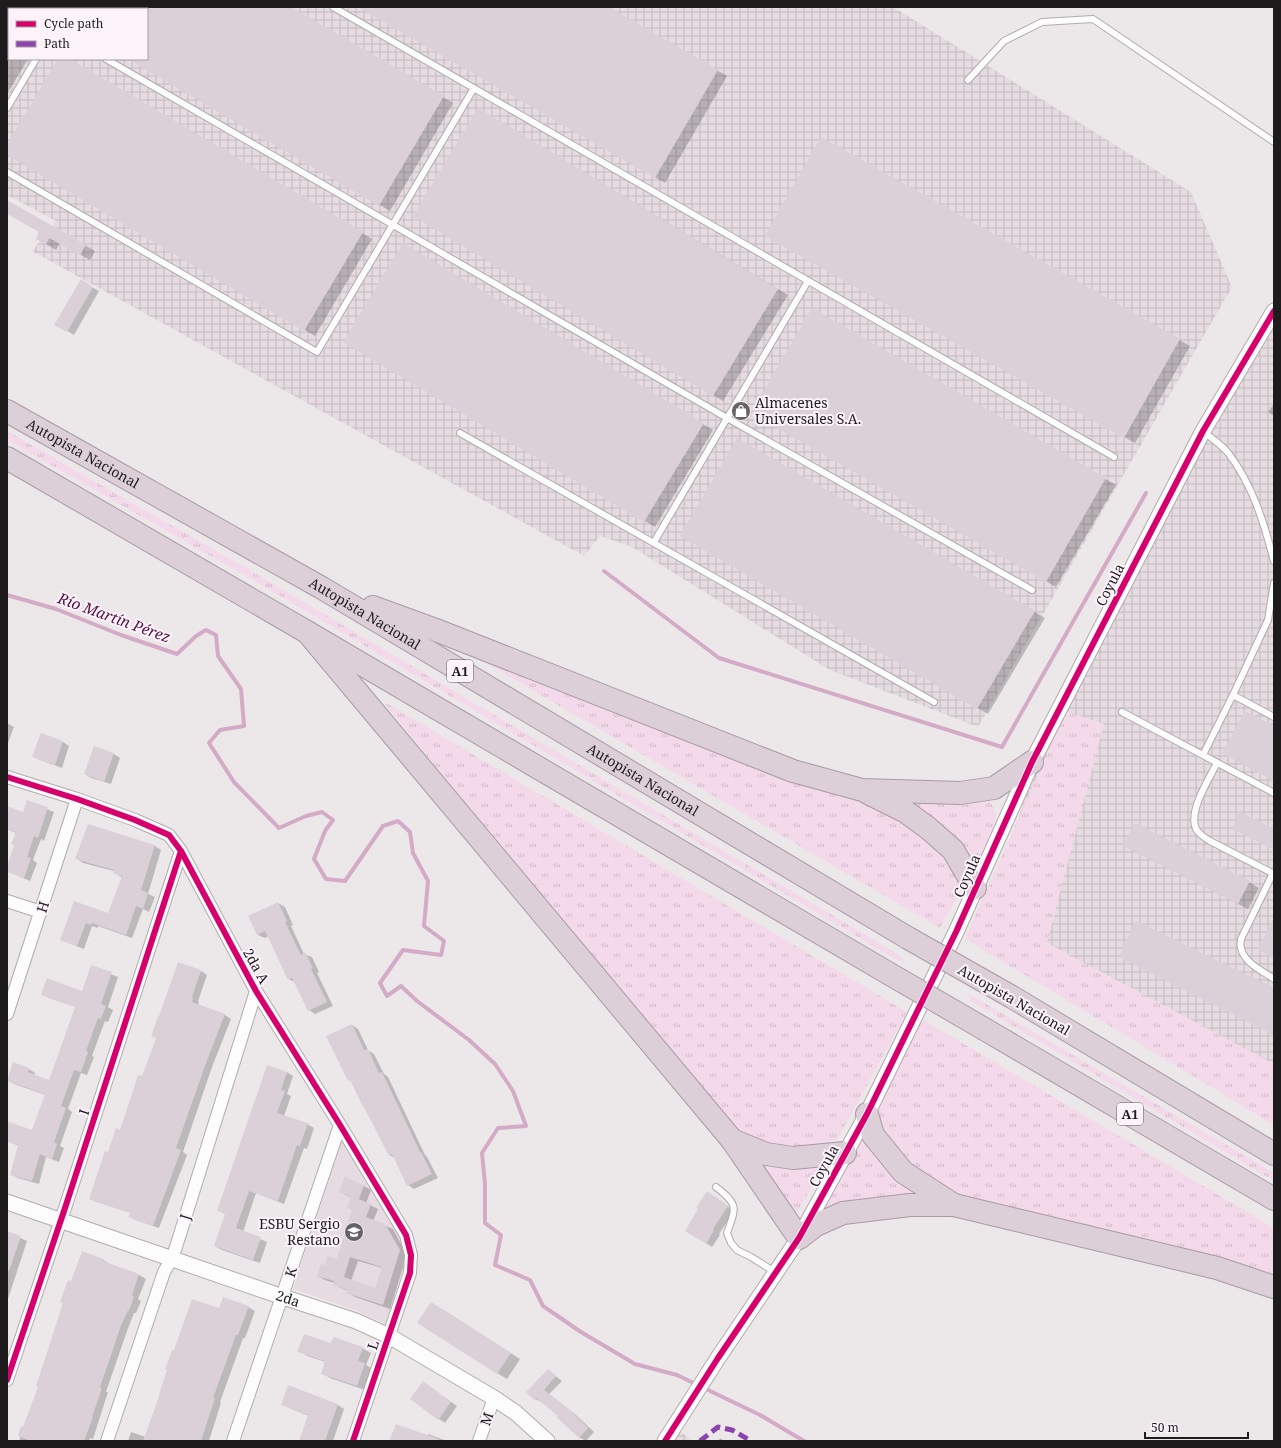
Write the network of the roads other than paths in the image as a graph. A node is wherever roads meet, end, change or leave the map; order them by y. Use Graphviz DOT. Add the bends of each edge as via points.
graph roads {
  1 [pos="333,7"];
  2 [pos="35,60"];
  3 [pos="108,60"];
  4 [pos="968,80"];
  5 [pos="474,88"];
  6 [pos="7,108"];
  7 [pos="1274,142"];
  8 [pos="7,172"];
  9 [pos="392,224"];
  10 [pos="808,281"];
  11 [pos="1274,311"];
  12 [pos="7,411"];
  13 [pos="727,418"];
  14 [pos="1203,431"];
  15 [pos="460,433"];
  16 [pos="1114,457"];
  17 [pos="7,458"];
  18 [pos="654,542"];
  19 [pos="1274,561"];
  20 [pos="1274,583"];
  21 [pos="322,588"];
  22 [pos="1032,590"];
  23 [pos="307,632"];
  24 [pos="1233,695"];
  25 [pos="934,702"];
  26 [pos="1122,712"];
  27 [pos="1274,716"];
  28 [pos="1203,755"];
  29 [pos="1032,762"];
  30 [pos="1217,763"];
  31 [pos="7,777"];
  32 [pos="862,790"];
  33 [pos="1274,793"];
  34 [pos="77,799"];
  35 [pos="181,851"];
  36 [pos="1274,873"];
  37 [pos="975,888"];
  38 [pos="7,901"];
  39 [pos="41,912"];
  40 [pos="1274,979"];
  41 [pos="256,991"];
  42 [pos="7,1014"];
  43 [pos="867,1114"];
  44 [pos="340,1125"];
  45 [pos="732,1140"];
  46 [pos="845,1153"];
  47 [pos="1274,1154"];
  48 [pos="716,1187"];
  49 [pos="1274,1199"];
  50 [pos="7,1202"];
  51 [pos="954,1205"];
  52 [pos="61,1220"];
  53 [pos="799,1238"];
  54 [pos="412,1255"];
  55 [pos="172,1258"];
  56 [pos="775,1272"];
  57 [pos="1274,1286"];
  58 [pos="283,1297"];
  59 [pos="389,1336"];
  60 [pos="7,1380"];
  61 [pos="494,1398"];
  62 [pos="108,1441"];
  63 [pos="233,1441"];
  64 [pos="353,1441"];
  65 [pos="480,1441"];
  66 [pos="546,1441"];
  67 [pos="665,1441"];
  1 -- 5 [label="lane"];
  2 -- 6 [label="lane"];
  3 -- 9 [label="lane"];
  4 -- 7 [label="lane" via="1004,41 1042,22 1093,19"];
  5 -- 9 [label="lane"];
  5 -- 10 [label="lane"];
  8 -- 9 [label="lane" via="316,352"];
  9 -- 13 [label="lane"];
  10 -- 13 [label="lane"];
  10 -- 16 [label="lane"];
  11 -- 14 [label="street, Coyula"];
  12 -- 21 [label="highway, Autopista Nacional / A1"];
  13 -- 18 [label="lane"];
  13 -- 22 [label="lane"];
  14 -- 19 [label="lane" via="1228,452 1252,492"];
  14 -- 29 [label="street, Coyula"];
  15 -- 18 [label="lane"];
  17 -- 23 [label="highway, A1"];
  18 -- 25 [label="lane"];
  20 -- 24 [label="lane" via="1268,620"];
  21 -- 32 [label="highway" via="436,630 793,771"];
  21 -- 47 [label="highway, Autopista Nacional / A1, bridge"];
  23 -- 45 [label="highway"];
  23 -- 49 [label="highway, A1, bridge"];
  24 -- 27 [label="lane"];
  24 -- 28 [label="lane"];
  26 -- 28 [label="lane"];
  28 -- 30 [label="lane"];
  29 -- 32 [label="highway" via="994,788 960,793"];
  29 -- 37 [label="street, Coyula"];
  30 -- 33 [label="lane"];
  30 -- 36 [label="lane" via="1195,810 1196,828 1210,842"];
  31 -- 34 [label="street, 2da A"];
  32 -- 37 [label="highway" via="906,812 928,828 953,850"];
  34 -- 35 [label="street, 2da A" via="168,835"];
  34 -- 39 [label="street, H"];
  35 -- 41 [label="street, 2da A"];
  35 -- 52 [label="street, I"];
  36 -- 40 [label="lane" via="1241,938 1244,955"];
  37 -- 43 [label="street, Coyula"];
  38 -- 39 [label="street"];
  39 -- 42 [label="street, H"];
  41 -- 44 [label="street, 2da A"];
  41 -- 55 [label="street, J"];
  43 -- 46 [label="street, Coyula"];
  43 -- 51 [label="highway" via="873,1135 903,1172"];
  44 -- 54 [label="street, 2da A" via="406,1235"];
  44 -- 58 [label="street, K"];
  45 -- 46 [label="highway" via="766,1154 793,1158"];
  45 -- 53 [label="highway"];
  46 -- 53 [label="street, Coyula"];
  48 -- 56 [label="lane" via="730,1198 734,1206 733,1218 727,1233 731,1243 736,1250 751,1256"];
  50 -- 52 [label="street, 2da"];
  51 -- 53 [label="highway" via="910,1205 843,1212 816,1225"];
  51 -- 57 [label="highway" via="1217,1268"];
  52 -- 55 [label="street, 2da"];
  52 -- 60 [label="street, I"];
  53 -- 56 [label="street, Coyula"];
  54 -- 59 [label="street, L" via="410,1273"];
  55 -- 58 [label="street, 2da"];
  55 -- 62 [label="street, J" via="164,1272"];
  56 -- 67 [label="street, Coyula"];
  58 -- 59 [label="street, 2da" via="356,1320"];
  58 -- 63 [label="street, K"];
  59 -- 61 [label="street, 2da"];
  59 -- 64 [label="street, L"];
  61 -- 65 [label="street, M"];
  61 -- 66 [label="street, 2da" via="516,1413"];
}
